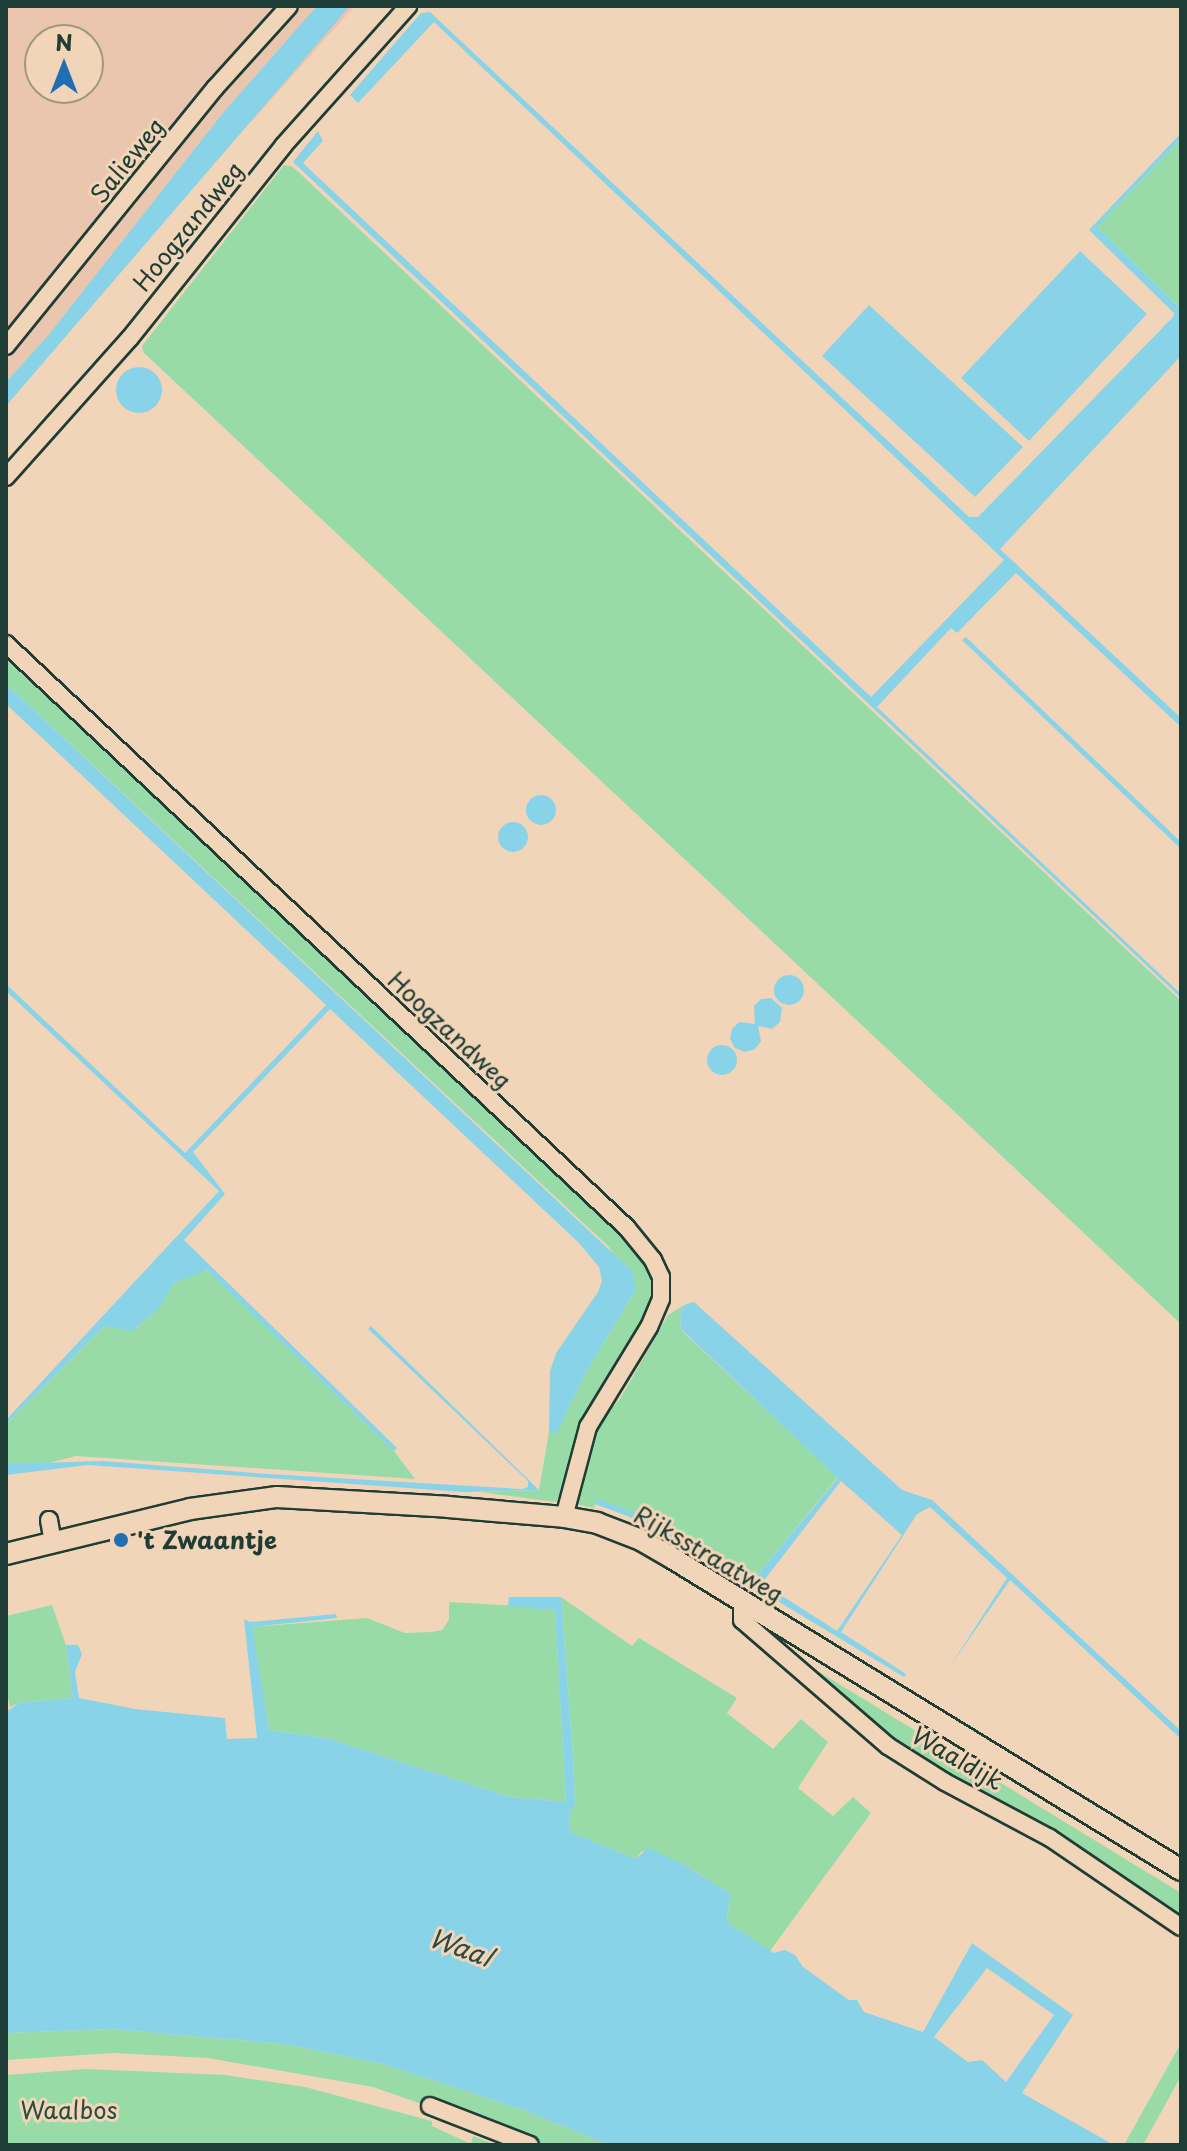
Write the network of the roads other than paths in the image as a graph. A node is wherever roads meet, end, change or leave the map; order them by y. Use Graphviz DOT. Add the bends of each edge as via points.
graph roads {
  1 [pos="289,6"];
  2 [pos="408,6"];
  3 [pos="6,346"];
  4 [pos="6,477"];
  5 [pos="6,644"];
  6 [pos="564,1517"];
  7 [pos="49,1520"];
  8 [pos="53,1542"];
  9 [pos="6,1554"];
  10 [pos="742,1602"];
  11 [pos="1181,1870"];
  12 [pos="1181,1927"];
  13 [pos="430,2106"];
  14 [pos="530,2145"];
  1 -- 3 [label="street, Salieweg" via="215,88"];
  2 -- 4 [label="street, Hoogzandweg" via="283,146 130,338"];
  5 -- 6 [label="street, Hoogzandweg" via="627,1228 653,1260 661,1277 661,1299 588,1427"];
  6 -- 8 [label="street, Rijksstraatweg" via="277,1497 190,1509"];
  6 -- 10 [label="street, Rijksstraatweg" via="641,1540"];
  7 -- 8 [label="street"];
  8 -- 9 [label="street, Rijksstraatweg"];
  10 -- 11 [label="street, Rijksstraatweg"];
  10 -- 12 [label="street, Waaldijk" via="742,1620 888,1746 1050,1838"];
  13 -- 14 [label="street"];
}
